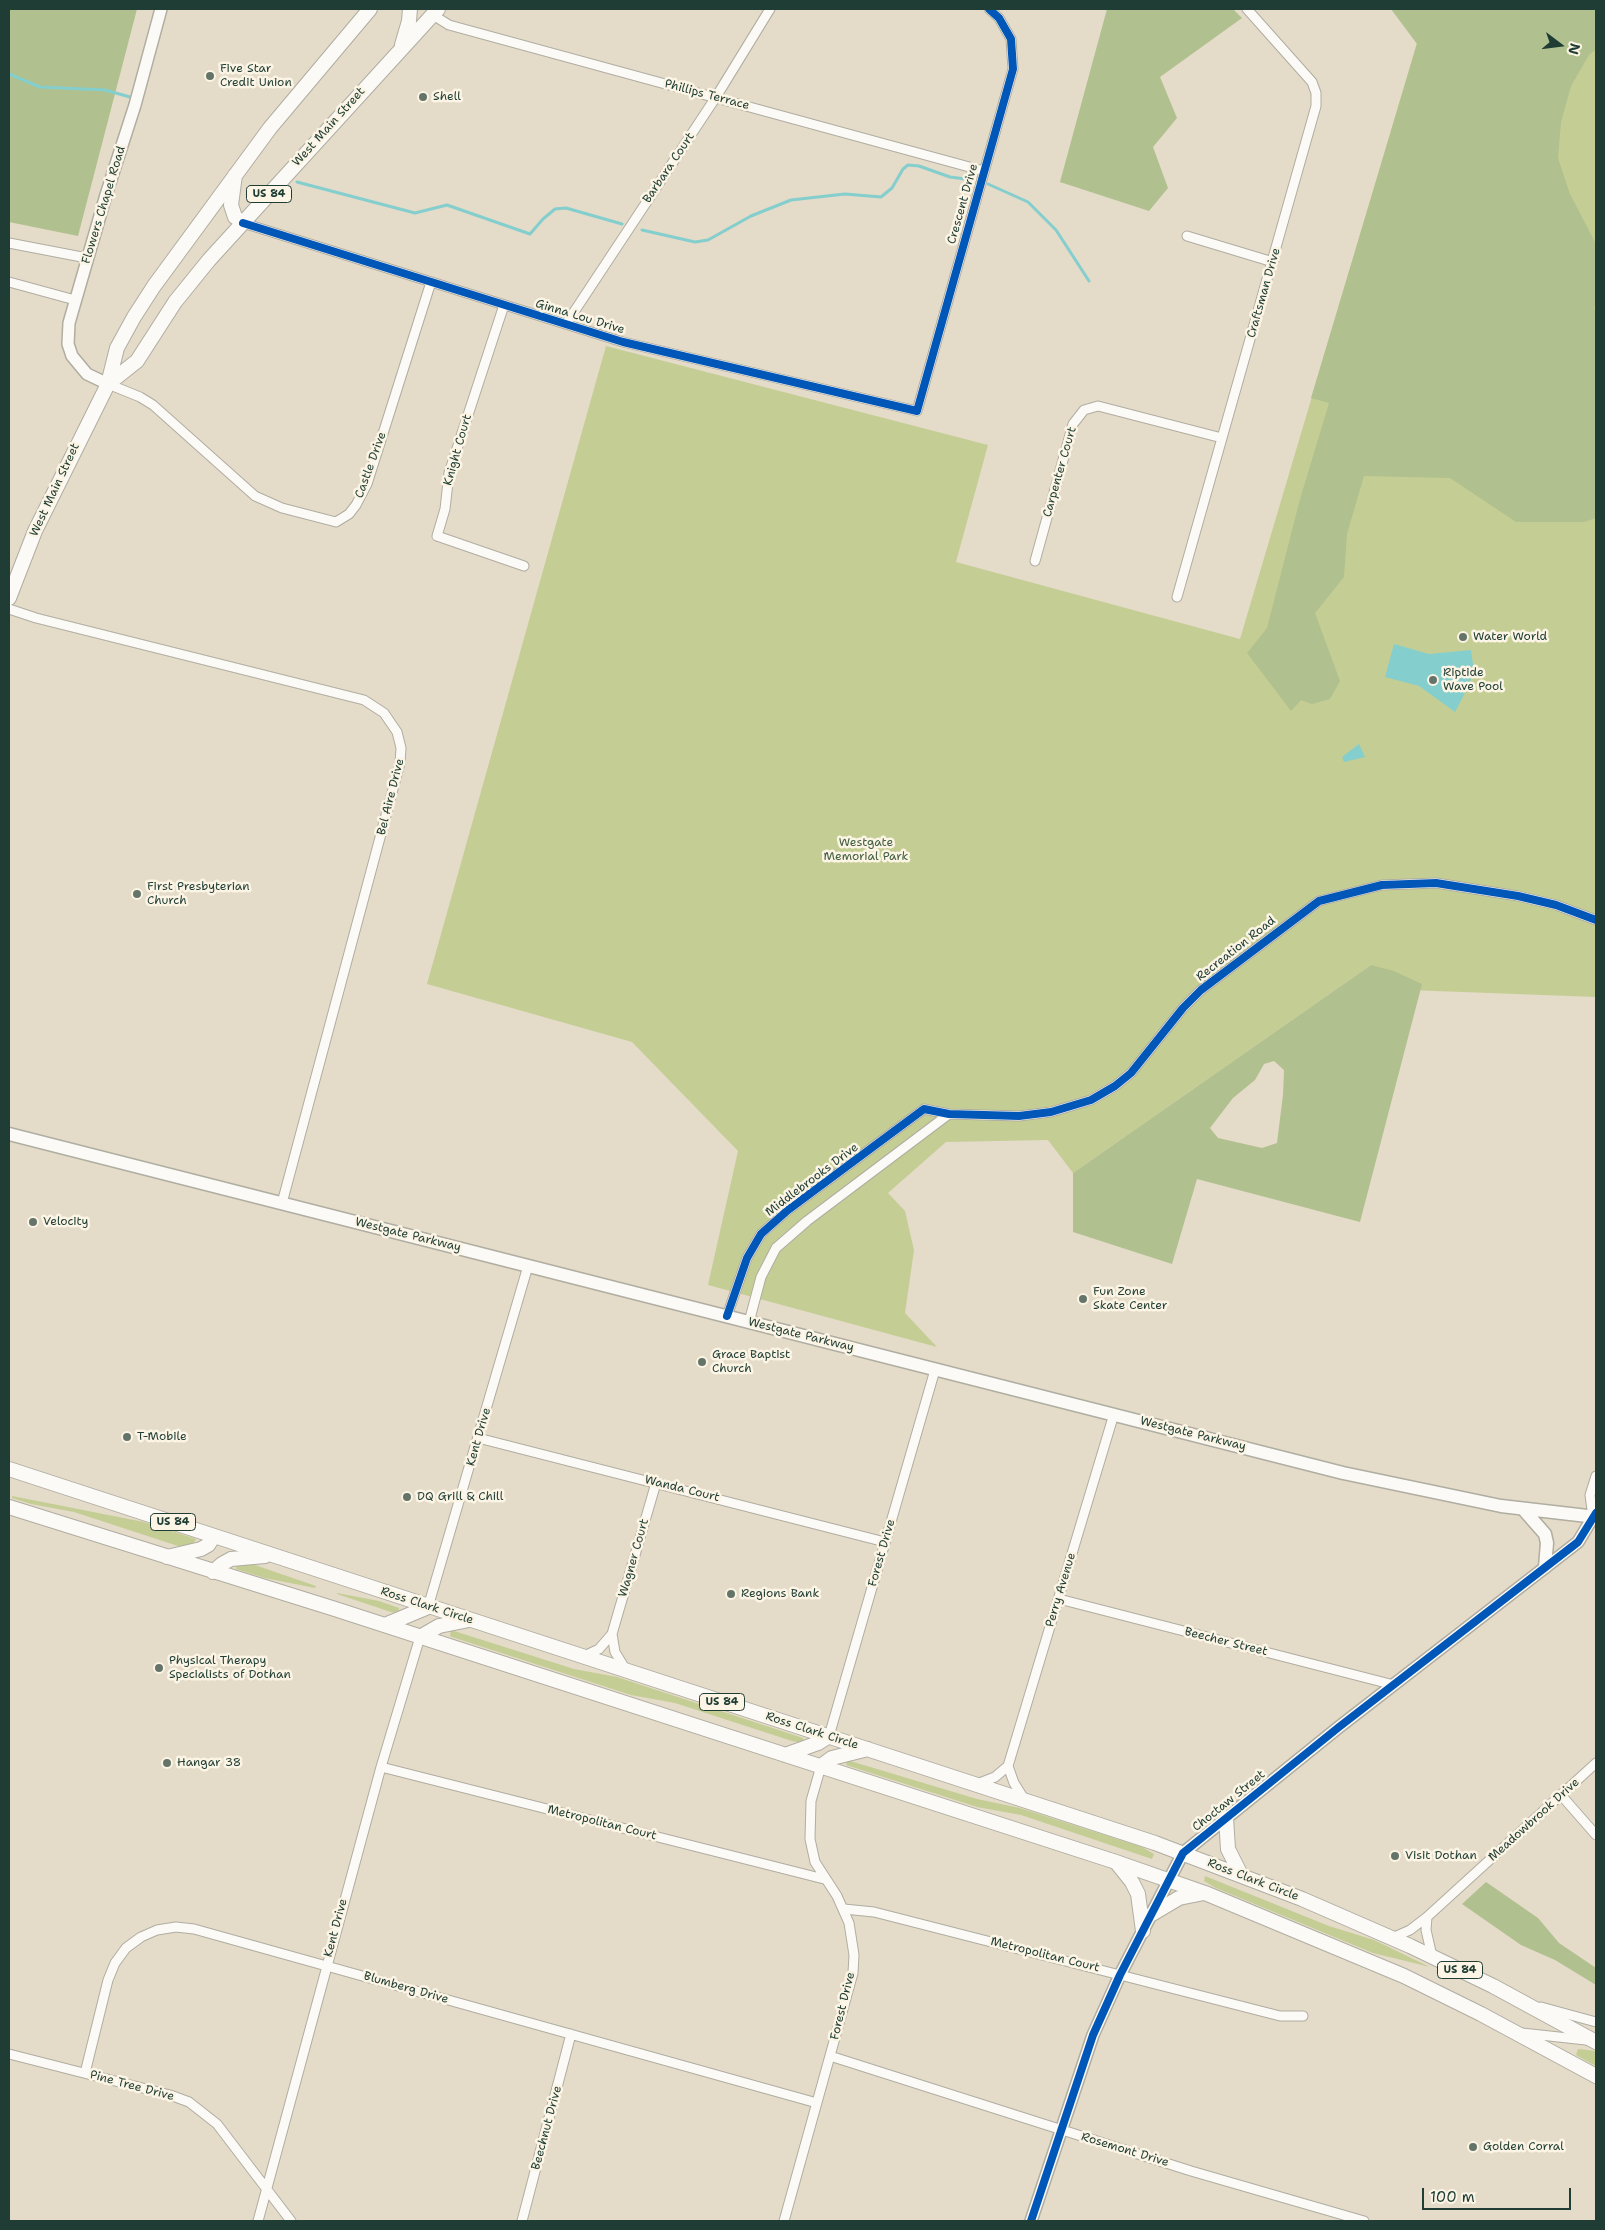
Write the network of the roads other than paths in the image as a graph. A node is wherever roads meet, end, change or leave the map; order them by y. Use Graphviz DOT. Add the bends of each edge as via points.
graph roads {
  1 [pos="161,9"];
  2 [pos="370,9"];
  3 [pos="410,9"];
  4 [pos="770,9"];
  5 [pos="989,9"];
  6 [pos="1247,9"];
  7 [pos="433,11"];
  8 [pos="400,50"];
  9 [pos="716,97"];
  10 [pos="984,171"];
  11 [pos="235,174"];
  12 [pos="232,198"];
  13 [pos="260,204"];
  14 [pos="243,223"];
  15 [pos="1187,236"];
  16 [pos="9,244"];
  17 [pos="88,258"];
  18 [pos="1273,262"];
  19 [pos="9,282"];
  20 [pos="431,282"];
  21 [pos="75,300"];
  22 [pos="504,305"];
  23 [pos="566,324"];
  24 [pos="108,384"];
  25 [pos="917,411"];
  26 [pos="1222,438"];
  27 [pos="1035,561"];
  28 [pos="524,566"];
  29 [pos="1177,597"];
  30 [pos="9,598"];
  31 [pos="9,609"];
  32 [pos="1596,920"];
  33 [pos="924,1109"];
  34 [pos="949,1114"];
  35 [pos="9,1134"];
  36 [pos="282,1203"];
  37 [pos="528,1266"];
  38 [pos="727,1316"];
  39 [pos="749,1322"];
  40 [pos="935,1370"];
  41 [pos="1114,1414"];
  42 [pos="478,1438"];
  43 [pos="9,1469"];
  44 [pos="1596,1476"];
  45 [pos="656,1482"];
  46 [pos="9,1507"];
  47 [pos="1523,1509"];
  48 [pos="1595,1515"];
  49 [pos="214,1536"];
  50 [pos="885,1542"];
  51 [pos="273,1556"];
  52 [pos="166,1558"];
  53 [pos="1545,1567"];
  54 [pos="213,1572"];
  55 [pos="1059,1599"];
  56 [pos="428,1607"];
  57 [pos="469,1620"];
  58 [pos="384,1625"];
  59 [pos="612,1634"];
  60 [pos="420,1637"];
  61 [pos="582,1657"];
  62 [pos="626,1671"];
  63 [pos="1394,1685"];
  64 [pos="829,1736"];
  65 [pos="869,1749"];
  66 [pos="785,1755"];
  67 [pos="1596,1763"];
  68 [pos="821,1766"];
  69 [pos="1008,1766"];
  70 [pos="381,1767"];
  71 [pos="977,1784"];
  72 [pos="1561,1795"];
  73 [pos="1024,1799"];
  74 [pos="1226,1818"];
  75 [pos="1596,1835"];
  76 [pos="1183,1853"];
  77 [pos="1116,1862"];
  78 [pos="1241,1874"];
  79 [pos="824,1878"];
  80 [pos="1169,1880"];
  81 [pos="1205,1893"];
  82 [pos="844,1909"];
  83 [pos="1152,1914"];
  84 [pos="1427,1917"];
  85 [pos="1143,1931"];
  86 [pos="1392,1938"];
  87 [pos="1432,1956"];
  88 [pos="326,1966"];
  89 [pos="1120,1976"];
  90 [pos="1526,2003"];
  91 [pos="1303,2016"];
  92 [pos="1596,2022"];
  93 [pos="1517,2033"];
  94 [pos="571,2034"];
  95 [pos="1596,2041"];
  96 [pos="9,2054"];
  97 [pos="830,2056"];
  98 [pos="85,2073"];
  99 [pos="1596,2076"];
  100 [pos="817,2102"];
  101 [pos="1060,2130"];
  102 [pos="266,2189"];
  103 [pos="258,2221"];
  104 [pos="291,2221"];
  105 [pos="522,2221"];
  106 [pos="786,2221"];
  107 [pos="1030,2221"];
  108 [pos="1364,2221"];
  1 -- 17 [label="street, Flowers Chapel Road"];
  2 -- 11 [label="highway, West Main Street / US 84"];
  3 -- 8 [label="highway"];
  4 -- 9 [label="street, Barbara Court"];
  5 -- 10 [label="street, Crescent Drive" via="1006,28 1014,54 1013,68"];
  6 -- 18 [label="street, Craftsman Drive" via="1305,72 1316,93 1314,119"];
  7 -- 8 [label="highway, West Main Street / US 84"];
  7 -- 9 [label="street, Phillips Terrace" via="449,25"];
  8 -- 13 [label="highway, West Main Street / US 84"];
  9 -- 10 [label="street, Phillips Terrace"];
  9 -- 23 [label="street, Barbara Court"];
  10 -- 25 [label="street, Crescent Drive"];
  11 -- 12 [label="highway"];
  11 -- 24 [label="highway, West Main Street / US 84" via="134,317 117,348"];
  12 -- 13 [label="highway" via="243,204"];
  12 -- 14 [label="highway" via="235,217"];
  13 -- 14 [label="highway, West Main Street / US 84"];
  14 -- 20 [label="street, Ginna Lou Drive"];
  14 -- 24 [label="highway, West Main Street / US 84" via="175,302 137,360"];
  15 -- 18 [label="street"];
  16 -- 17 [label="street"];
  17 -- 21 [label="street, Flowers Chapel Road"];
  18 -- 26 [label="street, Craftsman Drive"];
  19 -- 21 [label="street"];
  20 -- 22 [label="street, Ginna Lou Drive"];
  20 -- 24 [label="street, Castle Drive" via="367,484 349,514 336,522 282,508 255,496 153,404"];
  21 -- 24 [label="street, Flowers Chapel Road" via="68,335 72,356 86,374"];
  22 -- 23 [label="street, Ginna Lou Drive"];
  22 -- 28 [label="street, Knight Court" via="449,473 445,509 437,536"];
  23 -- 25 [label="street, Ginna Lou Drive" via="679,357"];
  24 -- 30 [label="highway, West Main Street / US 84" via="39,524"];
  26 -- 27 [label="street, Carpenter Court" via="1098,406 1084,410 1073,424"];
  26 -- 29 [label="street, Craftsman Drive"];
  31 -- 36 [label="street, Bel Aire Drive" via="364,700 384,713 397,732 400,763"];
  32 -- 34 [label="street, Recreation Road" via="1526,898 1436,883 1382,885 1333,896 1319,901 1201,990 1182,1008 1143,1061 1105,1093 1081,1104 1036,1115"];
  33 -- 34 [label="street, Recreation Road"];
  33 -- 38 [label="street, Middlebrooks Drive" via="788,1210 762,1234 744,1263"];
  34 -- 39 [label="street" via="776,1248 761,1277"];
  35 -- 36 [label="main road, Westgate Parkway"];
  36 -- 37 [label="main road, Westgate Parkway"];
  37 -- 38 [label="main road, Westgate Parkway"];
  37 -- 42 [label="street, Kent Drive"];
  38 -- 39 [label="main road, Westgate Parkway"];
  39 -- 40 [label="main road, Westgate Parkway"];
  40 -- 41 [label="main road, Westgate Parkway"];
  40 -- 50 [label="street, Forest Drive"];
  41 -- 47 [label="main road, Westgate Parkway" via="1399,1486"];
  41 -- 55 [label="street, Perry Avenue"];
  42 -- 45 [label="street, Wanda Court"];
  42 -- 56 [label="street, Kent Drive"];
  43 -- 49 [label="highway, Ross Clark Circle / US 84"];
  44 -- 48 [label="street" via="1590,1495"];
  45 -- 50 [label="street, Wanda Court"];
  45 -- 59 [label="street, Wagner Court"];
  46 -- 52 [label="highway, US 84"];
  47 -- 48 [label="main road, Westgate Parkway"];
  47 -- 53 [label="main road" via="1545,1534"];
  48 -- 53 [label="street, Choctaw Street" via="1578,1542"];
  49 -- 51 [label="highway, Ross Clark Circle / US 84"];
  49 -- 52 [label="highway" via="201,1549"];
  50 -- 64 [label="street, Forest Drive"];
  51 -- 54 [label="highway" via="231,1559"];
  51 -- 56 [label="highway, Ross Clark Circle / US 84"];
  52 -- 54 [label="highway, US 84"];
  53 -- 63 [label="street, Choctaw Street"];
  54 -- 58 [label="highway, US 84"];
  55 -- 63 [label="street, Beecher Street"];
  55 -- 69 [label="street, Perry Avenue"];
  56 -- 57 [label="highway, Ross Clark Circle / US 84"];
  56 -- 58 [label="highway"];
  57 -- 60 [label="highway" via="439,1626"];
  57 -- 61 [label="highway, Ross Clark Circle / US 84"];
  58 -- 60 [label="highway, US 84"];
  59 -- 61 [label="street" via="598,1649"];
  59 -- 62 [label="street" via="615,1652"];
  60 -- 66 [label="highway, US 84"];
  60 -- 70 [label="street, Kent Drive"];
  61 -- 62 [label="highway, Ross Clark Circle / US 84"];
  62 -- 64 [label="highway, Ross Clark Circle / US 84"];
  63 -- 74 [label="street, Choctaw Street"];
  64 -- 65 [label="highway, Ross Clark Circle / US 84"];
  64 -- 66 [label="highway" via="818,1744"];
  65 -- 68 [label="highway" via="832,1758"];
  65 -- 71 [label="highway, Ross Clark Circle / US 84"];
  66 -- 68 [label="highway, US 84"];
  67 -- 72 [label="street, Meadowbrook Drive"];
  68 -- 77 [label="highway, US 84"];
  68 -- 79 [label="street, Forest Drive" via="813,1790 809,1824 814,1856"];
  69 -- 71 [label="street" via="995,1777"];
  69 -- 73 [label="street"];
  70 -- 79 [label="street, Metropolitan Court"];
  70 -- 88 [label="street, Kent Drive"];
  71 -- 73 [label="highway, Ross Clark Circle / US 84"];
  72 -- 75 [label="street"];
  72 -- 84 [label="street, Meadowbrook Drive"];
  73 -- 76 [label="highway, Ross Clark Circle / US 84"];
  74 -- 76 [label="street, Choctaw Street"];
  74 -- 78 [label="highway" via="1228,1848"];
  76 -- 78 [label="highway, Ross Clark Circle / US 84"];
  76 -- 80 [label="street, Choctaw Street"];
  77 -- 80 [label="highway, US 84"];
  77 -- 85 [label="highway" via="1138,1894"];
  78 -- 86 [label="highway, Ross Clark Circle / US 84"];
  79 -- 82 [label="street, Forest Drive"];
  80 -- 81 [label="highway, US 84"];
  80 -- 83 [label="street, Choctaw Street"];
  81 -- 83 [label="highway" via="1179,1898"];
  81 -- 93 [label="highway, US 84" via="1368,1960"];
  82 -- 89 [label="street, Metropolitan Court" via="883,1915"];
  82 -- 97 [label="street, Forest Drive" via="852,1938 853,1973"];
  83 -- 85 [label="street, Choctaw Street"];
  84 -- 86 [label="street, Meadowbrook Drive"];
  84 -- 87 [label="street" via="1426,1930"];
  85 -- 89 [label="street, Choctaw Street"];
  86 -- 87 [label="highway, Ross Clark Circle / US 84"];
  87 -- 90 [label="highway, Ross Clark Circle / US 84"];
  88 -- 94 [label="street, Blumberg Drive"];
  88 -- 98 [label="street, Blumberg Drive" via="194,1929 166,1928 149,1933 126,1948 111,1971"];
  88 -- 102 [label="street, Kent Drive"];
  89 -- 91 [label="street, Metropolitan Court" via="1280,2016"];
  89 -- 101 [label="street, Choctaw Street" via="1093,2035"];
  90 -- 92 [label="street"];
  90 -- 95 [label="highway, Ross Clark Circle / US 84"];
  93 -- 95 [label="street"];
  93 -- 99 [label="highway, US 84"];
  94 -- 100 [label="street, Blumberg Drive"];
  94 -- 105 [label="street, Beechnut Drive"];
  96 -- 98 [label="street, Pine Tree Drive"];
  97 -- 100 [label="street, Forest Drive"];
  97 -- 101 [label="street, Rosemont Drive"];
  98 -- 102 [label="street, Pine Tree Drive" via="170,2094 198,2108 217,2124"];
  100 -- 106 [label="street, Forest Drive"];
  101 -- 107 [label="street, Choctaw Street"];
  101 -- 108 [label="street, Rosemont Drive"];
  102 -- 103 [label="street, Kent Drive"];
  102 -- 104 [label="street, Pine Tree Drive"];
}
